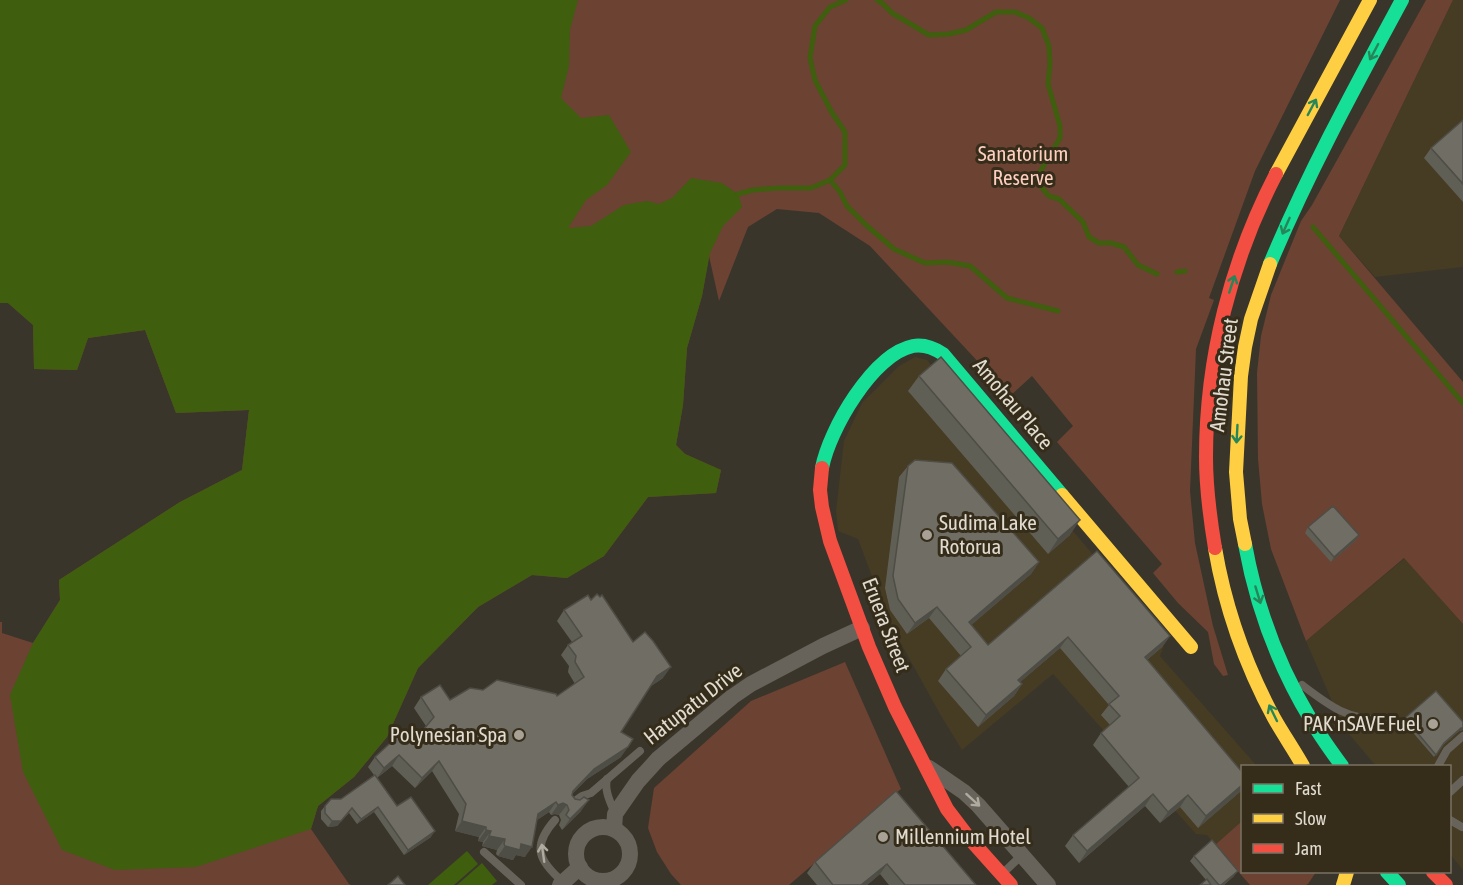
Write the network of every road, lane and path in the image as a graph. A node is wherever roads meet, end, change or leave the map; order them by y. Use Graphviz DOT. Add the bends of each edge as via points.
graph roads {
  1 [pos="1370,0"];
  2 [pos="1402,0"];
  3 [pos="820,495"];
  4 [pos="862,628"];
  5 [pos="1191,647"];
  6 [pos="1280,660"];
  7 [pos="1384,720"];
  8 [pos="1463,736"];
  9 [pos="640,751"];
  10 [pos="926,765"];
  11 [pos="1301,765"];
  12 [pos="1341,765"];
  13 [pos="1439,765"];
  14 [pos="607,779"];
  15 [pos="1463,780"];
  16 [pos="1451,791"];
  17 [pos="591,793"];
  18 [pos="572,804"];
  19 [pos="555,820"];
  20 [pos="614,822"];
  21 [pos="484,852"];
  22 [pos="1022,855"];
  23 [pos="580,867"];
  24 [pos="1388,873"];
  25 [pos="1434,873"];
  26 [pos="1001,874"];
  27 [pos="627,879"];
  28 [pos="561,884"];
  29 [pos="521,885"];
  30 [pos="1011,885"];
  31 [pos="1048,885"];
  32 [pos="1399,885"];
  33 [pos="1446,885"];
  11 -- 1 [label="main road, Amohau Street, one-way" via="1247,660 1216,559 1205,469 1207,410 1224,309 1240,256 1262,202"];
  2 -- 6 [label="main road, Amohau Street, one-way" via="1284,230 1254,308 1244,353 1236,446 1237,489 1256,590"];
  3 -- 4 [label="main road, Eruera Street" via="828,538"];
  3 -- 5 [label="main road, Amohau Place" via="821,470 830,440 873,373 904,349 929,345 943,354"];
  4 -- 10 [label="main road, Eruera Street" via="888,692"];
  4 -- 20 [label="street, Hatupatu Drive" via="732,697 658,759 638,781"];
  6 -- 7 [label="lane" via="1327,705 1367,720"];
  6 -- 12 [label="main road, Amohau Street" via="1307,714"];
  8 -- 13 [label="lane" via="1447,750"];
  9 -- 14 [label="lane"];
  10 -- 22 [label="street, Eruera Street, one-way" via="978,805"];
  10 -- 26 [label="main road, Eruera Street" via="947,808"];
  14 -- 17 [label="lane"];
  14 -- 20 [label="lane" via="605,786"];
  15 -- 16 [label="lane"];
  17 -- 18 [label="lane"];
  17 -- 20 [label="lane" via="604,798"];
  28 -- 19 [label="lane, one-way" via="545,865 541,853 544,834"];
  20 -- 23 [label="street" via="592,829 579,841 576,859"];
  20 -- 27 [label="street" via="630,851"];
  21 -- 29 [label="lane"];
  22 -- 26 [label="lane"];
  22 -- 31 [label="street, Eruera Street"];
  23 -- 27 [label="street" via="599,880"];
  23 -- 28 [label="street"];
  24 -- 32 [label="main road"];
  25 -- 33 [label="main road"];
  26 -- 30 [label="main road, Eruera Street"];
}
